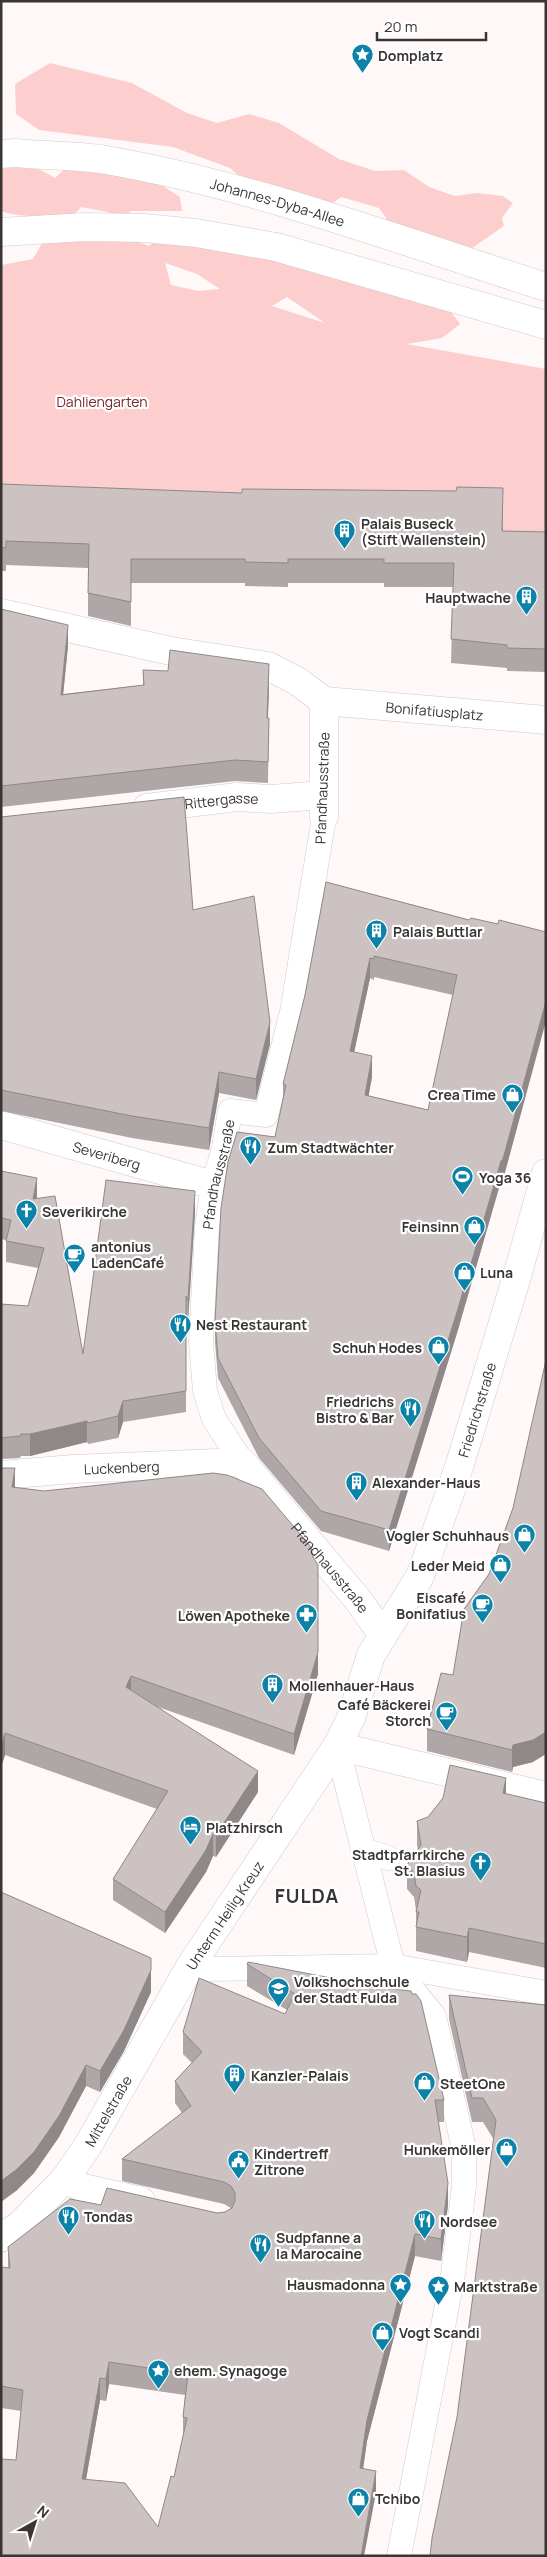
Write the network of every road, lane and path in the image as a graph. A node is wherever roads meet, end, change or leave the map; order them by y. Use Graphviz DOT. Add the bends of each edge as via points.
graph roads {
  1 [pos="1,154"];
  2 [pos="1,232"];
  3 [pos="546,287"];
  4 [pos="546,325"];
  5 [pos="1,612"];
  6 [pos="324,701"];
  7 [pos="546,720"];
  8 [pos="323,806"];
  9 [pos="126,810"];
  10 [pos="1,1125"];
  11 [pos="546,1173"];
  12 [pos="213,1185"];
  13 [pos="242,1462"];
  14 [pos="1,1475"];
  15 [pos="383,1636"];
  16 [pos="337,1746"];
  17 [pos="546,1796"];
  18 [pos="364,1850"];
  19 [pos="388,1858"];
  20 [pos="191,1965"];
  21 [pos="393,1966"];
  22 [pos="546,1993"];
  23 [pos="65,2179"];
  24 [pos="165,2206"];
  25 [pos="1,2238"];
  26 [pos="399,2556"];
  1 -- 3 [label="street, Johannes-Dyba-Allee" via="104,160 185,177 305,210"];
  2 -- 4 [label="street" via="85,227 196,233 276,247"];
  5 -- 6 [label="street" via="171,651 268,666 297,681"];
  6 -- 7 [label="street, Bonifatiusplatz"];
  6 -- 8 [label="street, Pfandhausstraße"];
  8 -- 9 [label="street, Rittergasse" via="238,797"];
  8 -- 12 [label="street, Pfandhausstraße" via="292,1012 266,1115 230,1111"];
  10 -- 12 [label="street, Severiberg"];
  11 -- 15 [label="street, Friedrichstraße" via="453,1485 419,1578"];
  12 -- 13 [label="street, Pfandhausstraße" via="207,1227 201,1342 205,1391 214,1419"];
  13 -- 14 [label="street, Luckenberg"];
  13 -- 15 [label="street, Pfandhausstraße" via="359,1601"];
  15 -- 16 [label="street, Unterm Heilig Kreuz" via="371,1655 351,1718"];
  16 -- 17 [label="street"];
  16 -- 18 [label="street"];
  16 -- 20 [label="street, Unterm Heilig Kreuz"];
  18 -- 19 [label="street"];
  18 -- 21 [label="street"];
  20 -- 21 [label="street, Unterm Heilig Kreuz" via="210,1969"];
  20 -- 23 [label="street, Mittelstraße" via="87,2147"];
  21 -- 22 [label="street, Unterm Heilig Kreuz"];
  21 -- 26 [label="street" via="434,2016 464,2149 464,2186 453,2274"];
  23 -- 24 [label="street" via="83,2188"];
  23 -- 25 [label="street, Mittelstraße" via="20,2225"];
}
